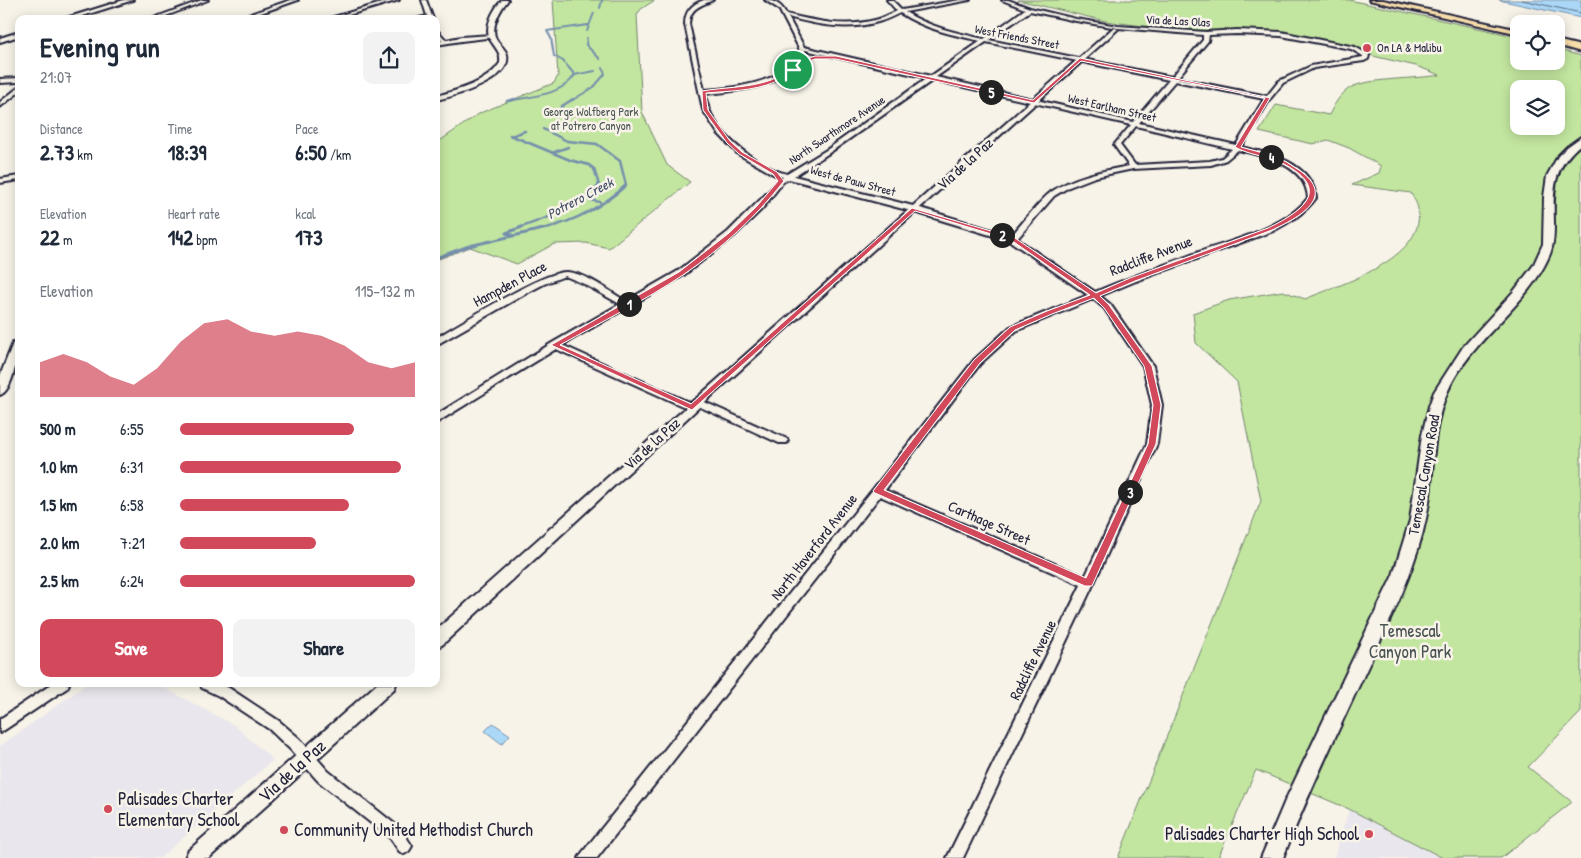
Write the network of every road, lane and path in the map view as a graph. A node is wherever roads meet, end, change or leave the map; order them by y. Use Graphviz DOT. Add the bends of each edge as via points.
graph roads {
  1 [pos="130,0"];
  2 [pos="205,0"];
  3 [pos="296,0"];
  4 [pos="397,0"];
  5 [pos="424,0"];
  6 [pos="505,0"];
  7 [pos="711,0"];
  8 [pos="768,0"];
  9 [pos="889,0"];
  10 [pos="968,0"];
  11 [pos="1004,0"];
  12 [pos="1373,0"];
  13 [pos="1029,9"];
  14 [pos="898,12"];
  15 [pos="79,15"];
  16 [pos="164,15"];
  17 [pos="250,15"];
  18 [pos="343,15"];
  19 [pos="429,15"];
  20 [pos="786,15"];
  21 [pos="818,24"];
  22 [pos="1115,29"];
  23 [pos="798,30"];
  24 [pos="1510,30"];
  25 [pos="1206,34"];
  26 [pos="15,35"];
  27 [pos="440,36"];
  28 [pos="492,37"];
  29 [pos="0,40"];
  30 [pos="983,40"];
  31 [pos="444,42"];
  32 [pos="440,43"];
  33 [pos="1565,45"];
  34 [pos="802,48"];
  35 [pos="1581,49"];
  36 [pos="836,58"];
  37 [pos="809,59"];
  38 [pos="1080,60"];
  39 [pos="15,74"];
  40 [pos="0,75"];
  41 [pos="930,78"];
  42 [pos="1174,78"];
  43 [pos="15,80"];
  44 [pos="0,81"];
  45 [pos="15,92"];
  46 [pos="703,92"];
  47 [pos="440,97"];
  48 [pos="1268,98"];
  49 [pos="1034,102"];
  50 [pos="0,105"];
  51 [pos="1134,124"];
  52 [pos="1581,140"];
  53 [pos="1238,147"];
  54 [pos="1133,167"];
  55 [pos="775,173"];
  56 [pos="791,176"];
  57 [pos="15,179"];
  58 [pos="0,181"];
  59 [pos="781,181"];
  60 [pos="914,209"];
  61 [pos="1013,239"];
  62 [pos="1095,296"];
  63 [pos="627,306"];
  64 [pos="440,340"];
  65 [pos="555,345"];
  66 [pos="15,352"];
  67 [pos="0,391"];
  68 [pos="695,405"];
  69 [pos="440,416"];
  70 [pos="783,441"];
  71 [pos="878,491"];
  72 [pos="1088,583"];
  73 [pos="440,636"];
  74 [pos="58,687"];
  75 [pos="214,687"];
  76 [pos="385,687"];
  77 [pos="0,727"];
  78 [pos="307,758"];
  79 [pos="404,846"];
  80 [pos="195,858"];
  81 [pos="587,858"];
  82 [pos="955,858"];
  83 [pos="1272,858"];
  1 -- 15 [label="street"];
  2 -- 16 [label="street"];
  3 -- 17 [label="street"];
  4 -- 18 [label="street"];
  5 -- 19 [label="street"];
  6 -- 28 [label="street" via="494,15"];
  7 -- 46 [label="street, West de Pauw Street" via="696,4 687,17"];
  8 -- 20 [label="street" via="779,5"];
  9 -- 14 [label="street, West Friends Street"];
  10 -- 14 [label="street"];
  11 -- 13 [label="street, Via de Las Olas"];
  12 -- 24 [label="highway"];
  13 -- 25 [label="street, Via de Las Olas" via="1118,27"];
  13 -- 30 [label="street, North Swarthmore Avenue"];
  14 -- 21 [label="street" via="865,23"];
  14 -- 30 [label="street, West Friends Street" via="931,27"];
  20 -- 21 [label="street"];
  20 -- 23 [label="street"];
  21 -- 23 [label="street"];
  22 -- 38 [label="street, Via de la Paz"];
  23 -- 34 [label="street"];
  25 -- 42 [label="street" via="1206,40"];
  25 -- 48 [label="street, Via de Las Olas" via="1281,34 1365,53 1366,58 1299,72 1281,82"];
  26 -- 29 [label="street"];
  27 -- 31 [label="street"];
  28 -- 31 [label="street"];
  28 -- 47 [label="street" via="504,55 500,69 477,85"];
  30 -- 38 [label="street, West Friends Street"];
  30 -- 41 [label="street, North Swarthmore Avenue"];
  31 -- 32 [label="street"];
  33 -- 35 [label="highway"];
  34 -- 36 [label="street, West Earlham Street"];
  34 -- 37 [label="street"];
  36 -- 37 [label="street, West Earlham Street"];
  36 -- 41 [label="street, West Earlham Street"];
  37 -- 46 [label="street" via="774,81 753,87"];
  38 -- 42 [label="street, West Friends Street"];
  38 -- 49 [label="street, Via de la Paz"];
  39 -- 40 [label="street"];
  41 -- 49 [label="street, West Earlham Street"];
  41 -- 56 [label="street, North Swarthmore Avenue"];
  42 -- 48 [label="street, West Friends Street"];
  42 -- 51 [label="street"];
  43 -- 44 [label="street"];
  45 -- 50 [label="street"];
  46 -- 55 [label="street, West de Pauw Street" via="706,110 728,142 740,153"];
  48 -- 53 [label="street"];
  49 -- 51 [label="street, West Earlham Street"];
  49 -- 60 [label="street, Via de la Paz"];
  51 -- 53 [label="street, West Earlham Street"];
  51 -- 54 [label="street" via="1117,145"];
  52 -- 83 [label="main road, Temescal Canyon Road" via="1564,154 1552,173 1548,189 1549,233 1545,255 1519,293 1460,361 1441,393 1431,427 1420,511 1398,584 1292,808"];
  53 -- 54 [label="street" via="1229,156 1211,163"];
  53 -- 62 [label="street, Radcliffe Avenue" via="1282,161 1307,178 1313,191 1304,209 1270,229"];
  54 -- 61 [label="street" via="1067,186 1052,195"];
  55 -- 56 [label="street, West de Pauw Street"];
  55 -- 59 [label="street"];
  56 -- 59 [label="street, North Swarthmore Avenue"];
  56 -- 60 [label="street, West de Pauw Street"];
  57 -- 58 [label="street"];
  59 -- 63 [label="street, North Swarthmore Avenue" via="731,234 681,273"];
  60 -- 61 [label="street, West de Pauw Street"];
  60 -- 68 [label="street, Via de la Paz"];
  61 -- 62 [label="street, West de Pauw Street"];
  62 -- 71 [label="street, North Haverford Avenue" via="1013,329 977,362"];
  62 -- 72 [label="street, Radcliffe Avenue" via="1106,306 1148,366 1157,405 1152,444"];
  63 -- 64 [label="street, Hampden Place" via="578,278 564,274 544,280"];
  63 -- 65 [label="street, North Swarthmore Avenue"];
  65 -- 68 [label="street"];
  65 -- 69 [label="street, North Swarthmore Avenue"];
  66 -- 67 [label="street"];
  68 -- 70 [label="street"];
  68 -- 73 [label="street, Via de la Paz"];
  71 -- 72 [label="street, Carthage Street"];
  71 -- 81 [label="street, North Haverford Avenue"];
  72 -- 82 [label="street, Radcliffe Avenue"];
  74 -- 77 [label="street"];
  75 -- 78 [label="street" via="274,725"];
  76 -- 78 [label="street, Via de la Paz"];
  78 -- 79 [label="street" via="323,776 396,834"];
  78 -- 80 [label="street, Via de la Paz"];
}
